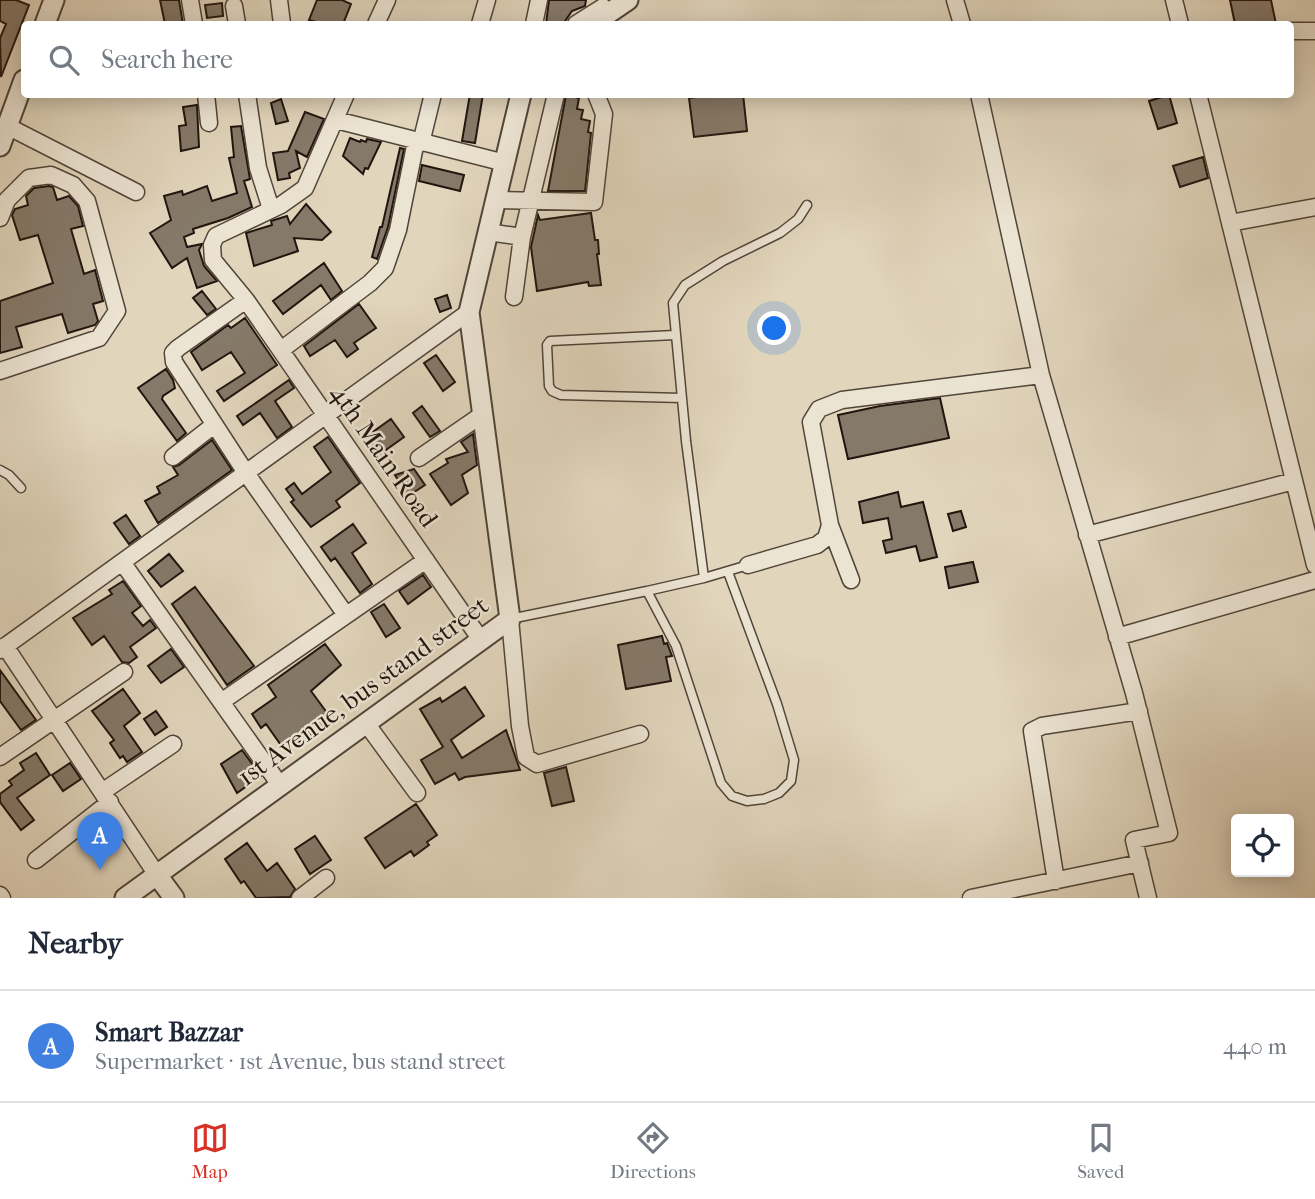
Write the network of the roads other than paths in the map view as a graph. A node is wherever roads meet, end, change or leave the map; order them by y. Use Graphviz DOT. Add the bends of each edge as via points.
graph roads {
  1 [pos="54,0"];
  2 [pos="190,0"];
  3 [pos="279,0"];
  4 [pos="387,0"];
  5 [pos="488,0"];
  6 [pos="538,0"];
  7 [pos="614,0"];
  8 [pos="628,0"];
  9 [pos="955,0"];
  10 [pos="1174,0"];
  11 [pos="234,6"];
  12 [pos="46,21"];
  13 [pos="194,21"];
  14 [pos="236,21"];
  15 [pos="282,21"];
  16 [pos="377,21"];
  17 [pos="481,21"];
  18 [pos="534,21"];
  19 [pos="581,21"];
  20 [pos="597,21"];
  21 [pos="961,21"];
  22 [pos="1179,21"];
  23 [pos="1294,31"];
  24 [pos="1315,31"];
  25 [pos="21,88"];
  26 [pos="206,98"];
  27 [pos="248,98"];
  28 [pos="344,98"];
  29 [pos="432,98"];
  30 [pos="520,98"];
  31 [pos="555,98"];
  32 [pos="598,98"];
  33 [pos="980,98"];
  34 [pos="1199,98"];
  35 [pos="335,120"];
  36 [pos="208,123"];
  37 [pos="7,126"];
  38 [pos="418,142"];
  39 [pos="0,146"];
  40 [pos="505,163"];
  41 [pos="136,191"];
  42 [pos="3,198"];
  43 [pos="496,200"];
  44 [pos="529,201"];
  45 [pos="807,205"];
  46 [pos="1315,207"];
  47 [pos="271,209"];
  48 [pos="0,218"];
  49 [pos="1230,223"];
  50 [pos="488,232"];
  51 [pos="522,237"];
  52 [pos="513,297"];
  53 [pos="246,300"];
  54 [pos="469,312"];
  55 [pos="675,335"];
  56 [pos="281,349"];
  57 [pos="0,370"];
  58 [pos="1041,375"];
  59 [pos="682,398"];
  60 [pos="483,414"];
  61 [pos="326,415"];
  62 [pos="214,425"];
  63 [pos="173,457"];
  64 [pos="419,458"];
  65 [pos="0,470"];
  66 [pos="246,473"];
  67 [pos="1294,481"];
  68 [pos="21,488"];
  69 [pos="830,525"];
  70 [pos="1087,536"];
  71 [pos="426,560"];
  72 [pos="122,562"];
  73 [pos="748,565"];
  74 [pos="1315,565"];
  75 [pos="728,572"];
  76 [pos="704,578"];
  77 [pos="851,580"];
  78 [pos="1315,580"];
  79 [pos="647,591"];
  80 [pos="346,615"];
  81 [pos="510,619"];
  82 [pos="1116,637"];
  83 [pos="481,640"];
  84 [pos="2,648"];
  85 [pos="124,672"];
  86 [pos="221,702"];
  87 [pos="1139,711"];
  88 [pos="55,722"];
  89 [pos="366,723"];
  90 [pos="640,734"];
  91 [pos="173,744"];
  92 [pos="0,757"];
  93 [pos="280,785"];
  94 [pos="417,793"];
  95 [pos="106,797"];
  96 [pos="36,860"];
  97 [pos="1140,863"];
  98 [pos="157,875"];
  99 [pos="326,878"];
  100 [pos="1056,881"];
  101 [pos="125,898"];
  102 [pos="174,898"];
  103 [pos="300,898"];
  104 [pos="971,898"];
  105 [pos="1148,898"];
  1 -- 12 [label="street"];
  2 -- 13 [label="street"];
  3 -- 15 [label="street"];
  4 -- 16 [label="street"];
  5 -- 17 [label="street"];
  6 -- 18 [label="street"];
  7 -- 19 [label="street"];
  8 -- 20 [label="street"];
  9 -- 21 [label="street"];
  10 -- 22 [label="street"];
  11 -- 14 [label="street"];
  23 -- 24 [label="street"];
  25 -- 37 [label="street"];
  26 -- 36 [label="street"];
  27 -- 47 [label="street" via="258,168"];
  28 -- 35 [label="street, 4th Main Road"];
  29 -- 38 [label="street"];
  30 -- 40 [label="street, 1st Avenue, bus stand street"];
  31 -- 44 [label="street"];
  32 -- 44 [label="street" via="604,114 594,202"];
  33 -- 58 [label="street"];
  34 -- 49 [label="street"];
  35 -- 38 [label="street"];
  35 -- 47 [label="street, 4th Main Road" via="305,188"];
  37 -- 39 [label="street"];
  37 -- 41 [label="street"];
  38 -- 40 [label="street"];
  38 -- 56 [label="street" via="386,268"];
  40 -- 43 [label="street, 1st Avenue, bus stand street"];
  42 -- 48 [label="street"];
  42 -- 57 [label="street" via="29,178 51,175 73,186 87,201 117,311 99,338"];
  43 -- 44 [label="street"];
  43 -- 50 [label="street, 1st Avenue, bus stand street"];
  44 -- 51 [label="street"];
  45 -- 55 [label="lane" via="780,233 685,285 673,303"];
  46 -- 49 [label="street"];
  47 -- 53 [label="street, 4th Main Road" via="216,236 212,245 213,260"];
  49 -- 67 [label="street"];
  50 -- 51 [label="street"];
  50 -- 54 [label="street, 1st Avenue, bus stand street"];
  51 -- 52 [label="street"];
  53 -- 56 [label="street, 4th Main Road"];
  53 -- 62 [label="street" via="173,353 178,372"];
  54 -- 60 [label="street, 1st Avenue, bus stand street"];
  54 -- 61 [label="street"];
  55 -- 59 [label="lane"];
  55 -- 59 [label="lane" via="550,341 549,386 561,395"];
  56 -- 61 [label="street, 4th Main Road"];
  58 -- 69 [label="street" via="842,400 819,409 811,422"];
  58 -- 70 [label="street"];
  59 -- 76 [label="lane"];
  60 -- 64 [label="street"];
  60 -- 81 [label="street, 1st Avenue, bus stand street"];
  61 -- 66 [label="street"];
  61 -- 71 [label="street, 4th Main Road"];
  62 -- 63 [label="street"];
  62 -- 66 [label="street"];
  65 -- 68 [label="lane"];
  66 -- 72 [label="street"];
  66 -- 80 [label="street"];
  67 -- 70 [label="street"];
  67 -- 74 [label="street"];
  69 -- 73 [label="street" via="827,538 817,545"];
  69 -- 77 [label="street"];
  70 -- 82 [label="street"];
  71 -- 80 [label="street"];
  71 -- 83 [label="street, 4th Main Road"];
  72 -- 84 [label="street"];
  72 -- 86 [label="street"];
  73 -- 75 [label="lane"];
  75 -- 76 [label="lane"];
  75 -- 79 [label="lane" via="794,760 791,781 764,799 747,801 732,796 722,783 676,646"];
  76 -- 79 [label="lane"];
  78 -- 82 [label="street"];
  79 -- 81 [label="lane"];
  80 -- 86 [label="street"];
  81 -- 83 [label="street, 1st Avenue, bus stand street"];
  81 -- 90 [label="street" via="526,757 537,764"];
  82 -- 87 [label="street"];
  83 -- 89 [label="street, 1st Avenue, bus stand street"];
  84 -- 88 [label="street"];
  85 -- 88 [label="street"];
  86 -- 93 [label="street"];
  87 -- 97 [label="street" via="1169,833 1134,840"];
  87 -- 100 [label="street" via="1032,731"];
  88 -- 92 [label="street"];
  88 -- 95 [label="street"];
  89 -- 93 [label="street, 1st Avenue, bus stand street"];
  89 -- 94 [label="street"];
  91 -- 95 [label="street"];
  93 -- 98 [label="street, 1st Avenue, bus stand street"];
  95 -- 96 [label="street"];
  95 -- 98 [label="street"];
  97 -- 100 [label="street"];
  97 -- 105 [label="street"];
  98 -- 101 [label="street, 1st Avenue, bus stand street"];
  98 -- 102 [label="street"];
  99 -- 103 [label="street"];
  100 -- 104 [label="street"];
}
